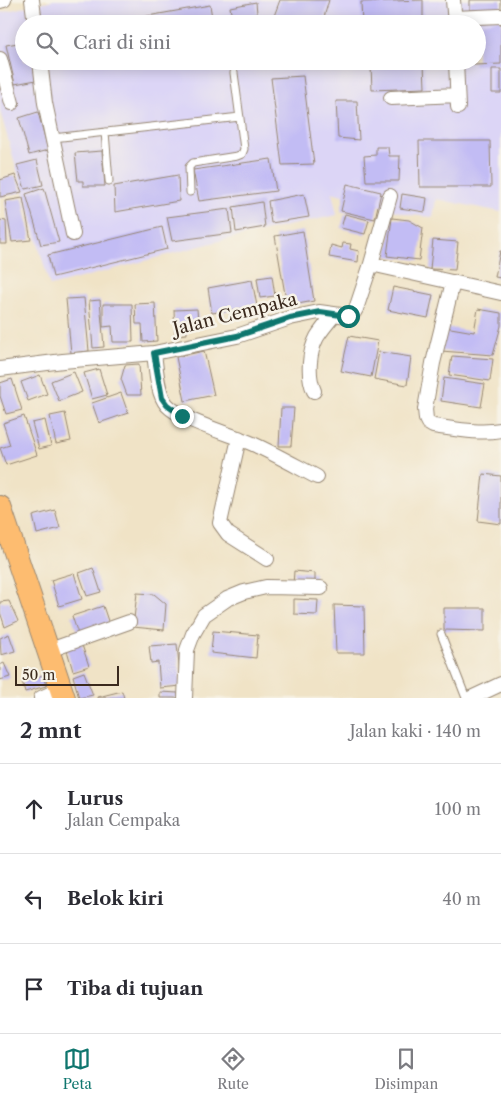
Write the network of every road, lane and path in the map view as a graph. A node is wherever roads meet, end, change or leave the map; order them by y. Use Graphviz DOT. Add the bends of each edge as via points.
graph roads {
  1 [pos="4,0"];
  2 [pos="32,0"];
  3 [pos="454,0"];
  4 [pos="0,1"];
  5 [pos="34,15"];
  6 [pos="454,15"];
  7 [pos="501,16"];
  8 [pos="486,18"];
  9 [pos="0,59"];
  10 [pos="41,70"];
  11 [pos="456,70"];
  12 [pos="234,73"];
  13 [pos="390,98"];
  14 [pos="12,102"];
  15 [pos="240,117"];
  16 [pos="105,132"];
  17 [pos="53,138"];
  18 [pos="109,182"];
  19 [pos="190,192"];
  20 [pos="390,196"];
  21 [pos="73,234"];
  22 [pos="371,264"];
  23 [pos="453,282"];
  24 [pos="501,293"];
  25 [pos="334,315"];
  26 [pos="154,353"];
  27 [pos="0,368"];
  28 [pos="314,391"];
  29 [pos="501,430"];
  30 [pos="239,438"];
  31 [pos="317,477"];
  32 [pos="0,507"];
  33 [pos="267,559"];
  34 [pos="321,588"];
  35 [pos="129,622"];
  36 [pos="441,634"];
  37 [pos="47,651"];
  38 [pos="501,684"];
  39 [pos="55,695"];
  40 [pos="185,698"];
  41 [pos="466,698"];
  42 [pos="471,698"];
  1 -- 4 [label="street"];
  2 -- 5 [label="street"];
  3 -- 6 [label="street"];
  7 -- 8 [label="street"];
  9 -- 14 [label="street"];
  10 -- 17 [label="street"];
  11 -- 13 [label="street" via="458,101"];
  12 -- 15 [label="lane"];
  15 -- 16 [label="lane"];
  15 -- 19 [label="lane" via="242,154 193,163 188,172"];
  16 -- 17 [label="lane"];
  16 -- 18 [label="lane"];
  17 -- 21 [label="street"];
  20 -- 22 [label="street"];
  22 -- 23 [label="street"];
  22 -- 25 [label="street, Jalan Cempaka" via="353,314"];
  23 -- 24 [label="street"];
  23 -- 29 [label="street" via="433,363 426,419 432,426 481,433"];
  25 -- 26 [label="street, Jalan Cempaka" via="320,312 290,318 237,336"];
  25 -- 28 [label="street" via="317,338 312,352 309,372"];
  26 -- 27 [label="street, Jalan Cempaka"];
  26 -- 30 [label="street" via="162,398 167,405 182,416"];
  30 -- 31 [label="street"];
  30 -- 33 [label="street" via="220,523 228,534"];
  32 -- 37 [label="highway"];
  34 -- 40 [label="street" via="266,587 244,592 227,599 204,616 187,650"];
  35 -- 37 [label="street"];
  36 -- 41 [label="lane"];
  37 -- 39 [label="highway"];
  38 -- 42 [label="street"];
}
